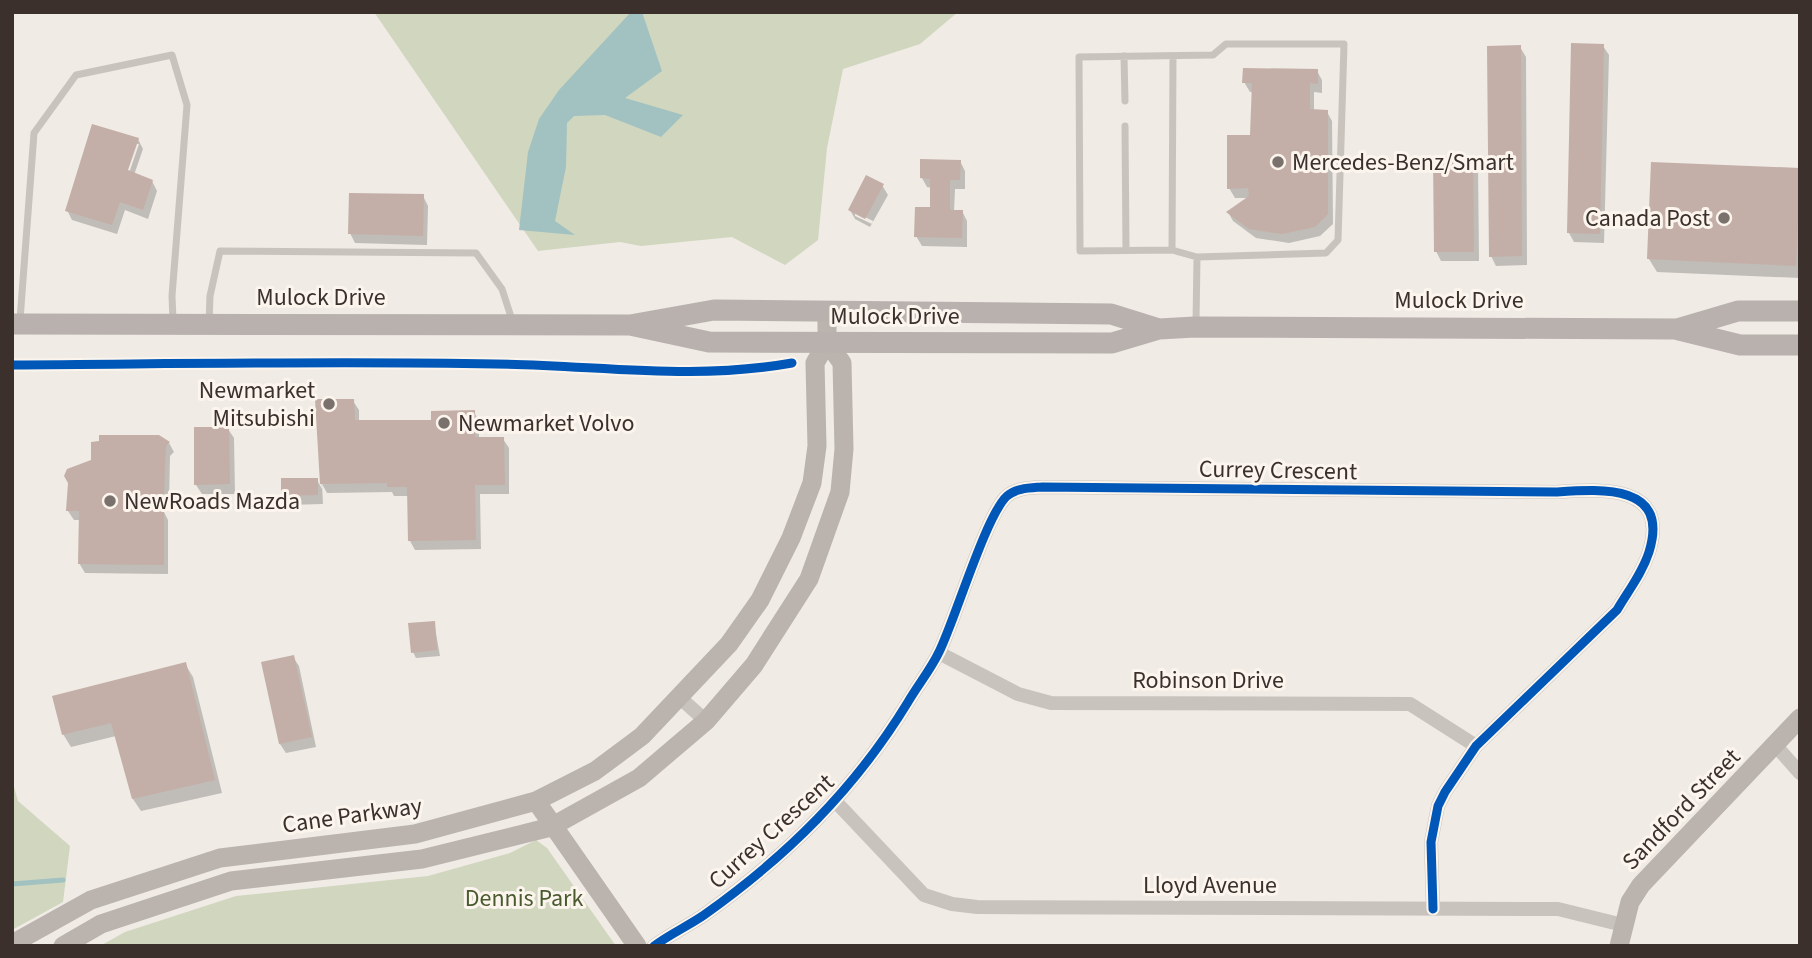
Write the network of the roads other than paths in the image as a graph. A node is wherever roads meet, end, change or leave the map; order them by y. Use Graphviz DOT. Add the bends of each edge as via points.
graph roads {
  1 [pos="1173,56"];
  2 [pos="1124,57"];
  3 [pos="1125,101"];
  4 [pos="1125,126"];
  5 [pos="1126,250"];
  6 [pos="1172,250"];
  7 [pos="1197,257"];
  8 [pos="827,311"];
  9 [pos="1800,312"];
  10 [pos="173,323"];
  11 [pos="16,324"];
  12 [pos="209,324"];
  13 [pos="513,324"];
  14 [pos="630,324"];
  15 [pos="1195,327"];
  16 [pos="1159,329"];
  17 [pos="1675,330"];
  18 [pos="827,342"];
  19 [pos="1800,345"];
  20 [pos="939,653"];
  21 [pos="678,696"];
  22 [pos="1800,718"];
  23 [pos="706,721"];
  24 [pos="1476,746"];
  25 [pos="1776,746"];
  26 [pos="1800,773"];
  27 [pos="536,801"];
  28 [pos="836,802"];
  29 [pos="551,827"];
  30 [pos="1433,909"];
  31 [pos="1623,925"];
  32 [pos="12,944"];
  33 [pos="63,946"];
  34 [pos="637,946"];
  35 [pos="654,946"];
  36 [pos="1619,946"];
  1 -- 2 [label="lane"];
  1 -- 6 [label="lane"];
  1 -- 7 [label="lane" via="1213,55 1226,44 1344,44 1338,240 1326,253"];
  2 -- 3 [label="lane"];
  2 -- 5 [label="lane" via="1079,57 1080,251"];
  4 -- 5 [label="lane"];
  5 -- 6 [label="lane"];
  6 -- 7 [label="lane"];
  7 -- 15 [label="lane"];
  8 -- 14 [label="main road, Mulock Drive" via="714,310"];
  8 -- 16 [label="main road, Mulock Drive" via="1111,314"];
  8 -- 18 [label="main road, Cane Parkway"];
  9 -- 17 [label="main road, Mulock Drive" via="1738,311"];
  10 -- 11 [label="main road, Mulock Drive"];
  10 -- 11 [label="lane" via="187,105 172,55 76,75 34,133"];
  10 -- 12 [label="main road, Mulock Drive"];
  12 -- 13 [label="main road, Mulock Drive"];
  12 -- 13 [label="lane" via="220,251 476,253 502,289"];
  13 -- 14 [label="main road, Mulock Drive"];
  14 -- 18 [label="main road, Mulock Drive" via="709,342"];
  15 -- 16 [label="main road, Mulock Drive"];
  15 -- 17 [label="main road, Mulock Drive"];
  16 -- 18 [label="main road, Mulock Drive" via="1112,342"];
  17 -- 19 [label="main road, Mulock Drive" via="1740,345"];
  18 -- 21 [label="main road, Cane Parkway" via="816,363 817,446 812,483 792,538 760,600 729,644"];
  18 -- 23 [label="main road, Cane Parkway" via="842,363 840,492 809,579 754,665"];
  20 -- 24 [label="street, Robinson Drive" via="1018,694 1051,702 1410,704"];
  20 -- 24 [label="street, Currey Crescent" via="992,522 1005,497 1015,491 1042,487 1601,489 1634,497 1651,513 1653,524 1649,554 1633,587 1617,610"];
  20 -- 28 [label="street, Currey Crescent" via="888,737"];
  21 -- 23 [label="street"];
  21 -- 27 [label="main road, Cane Parkway" via="642,736 595,771"];
  22 -- 25 [label="main road, Sandford Street"];
  23 -- 29 [label="main road, Cane Parkway" via="639,778"];
  24 -- 30 [label="street, Currey Crescent" via="1438,806 1432,842"];
  25 -- 26 [label="street"];
  25 -- 31 [label="main road, Sandford Street" via="1658,864 1630,902"];
  27 -- 29 [label="main road"];
  27 -- 32 [label="main road, Cane Parkway" via="415,834 220,858 91,900"];
  28 -- 30 [label="street, Lloyd Avenue" via="924,895 952,904"];
  28 -- 35 [label="street, Currey Crescent" via="734,892"];
  29 -- 33 [label="main road, Cane Parkway" via="422,859 230,881 101,924"];
  29 -- 34 [label="main road"];
  30 -- 31 [label="street, Lloyd Avenue" via="1558,909"];
  31 -- 36 [label="main road, Sandford Street"];
}
